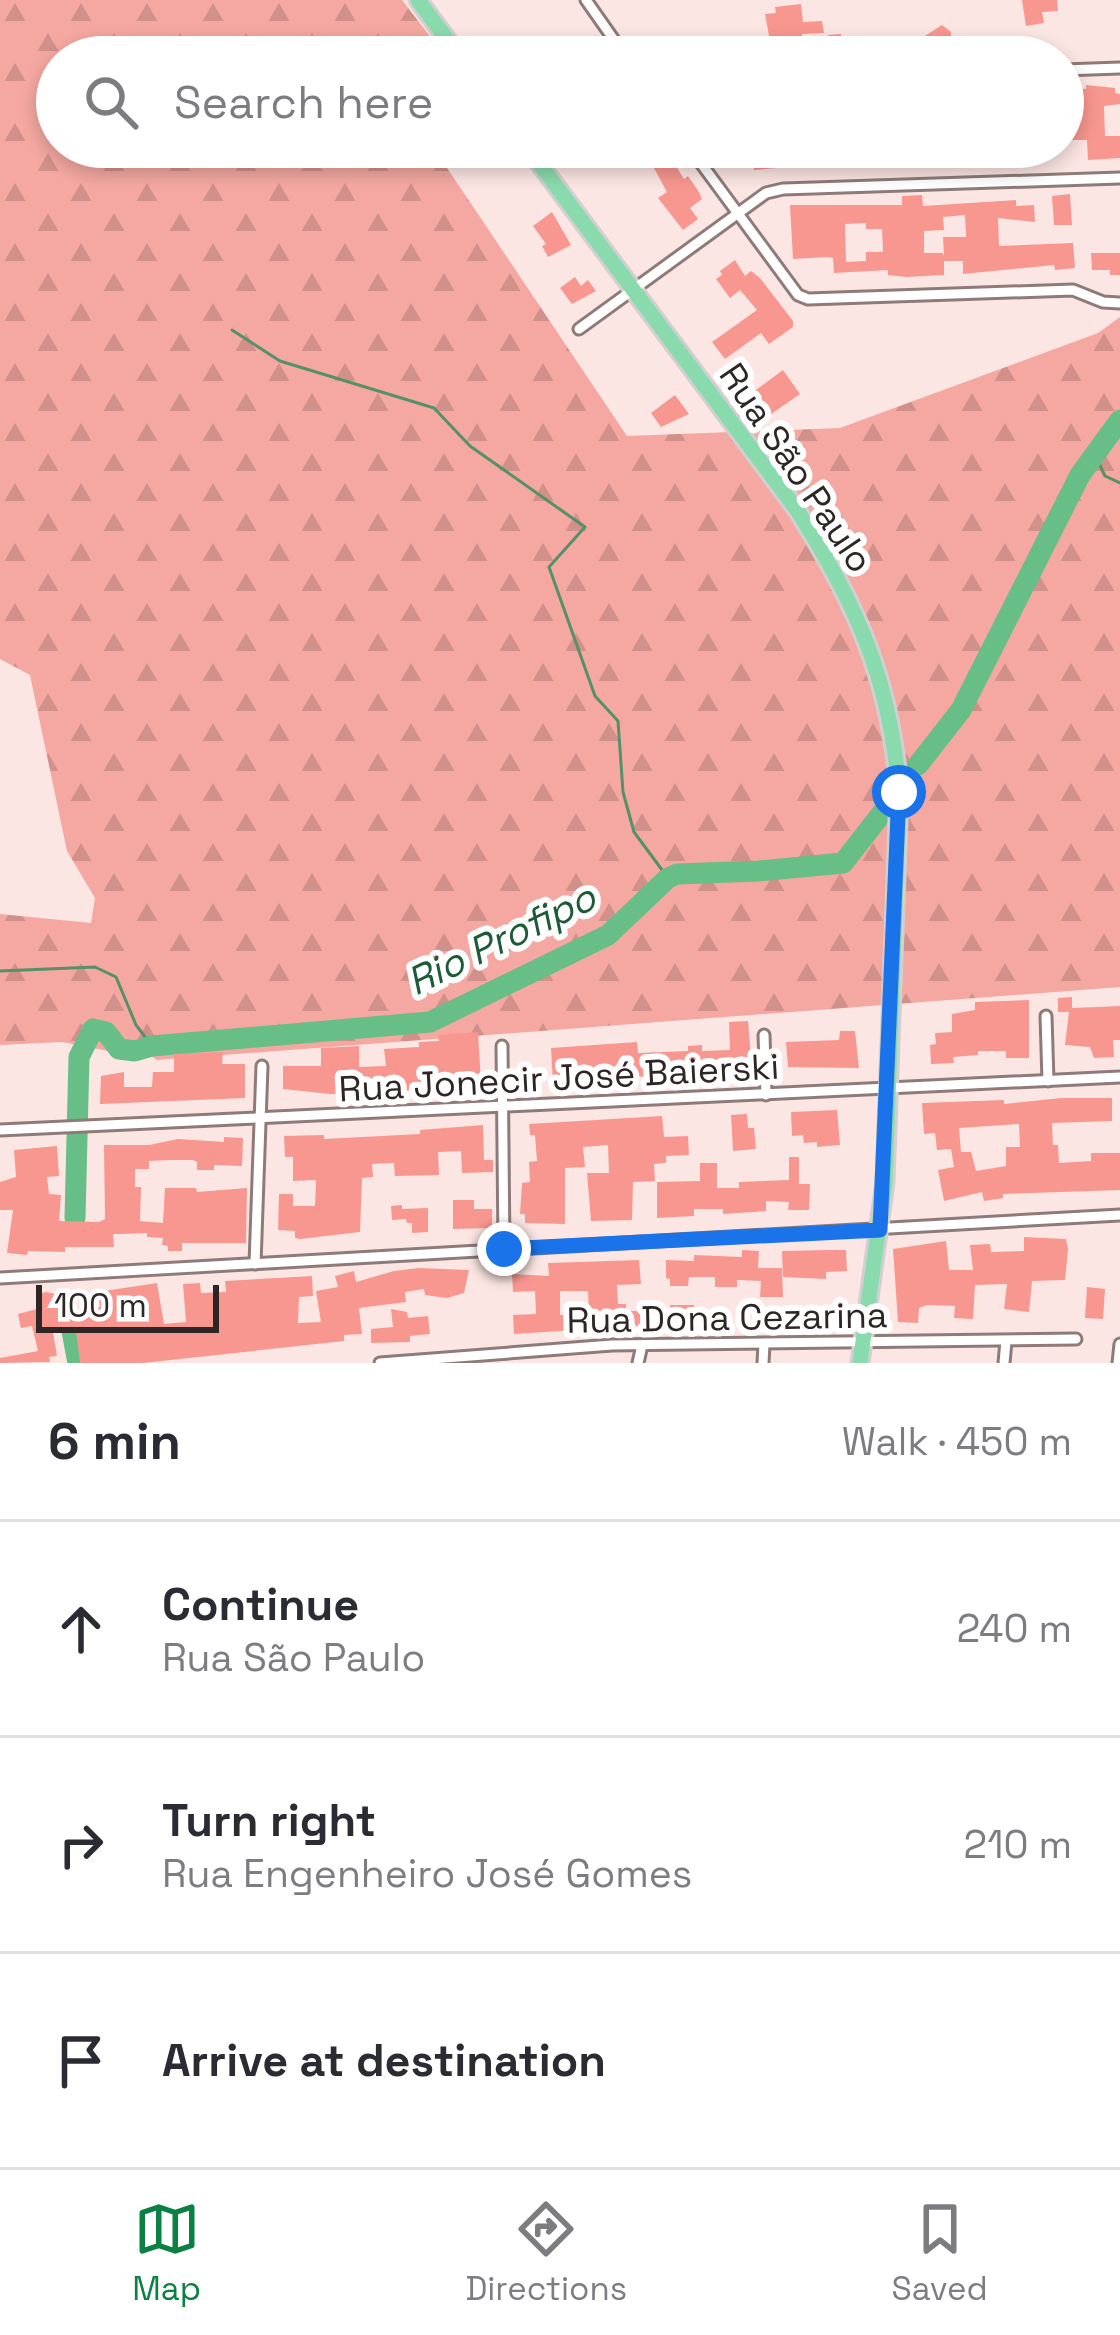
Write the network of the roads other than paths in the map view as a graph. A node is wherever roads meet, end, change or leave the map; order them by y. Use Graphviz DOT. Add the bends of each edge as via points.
graph roads {
  1 [pos="586,0"];
  2 [pos="425,2"];
  3 [pos="447,36"];
  4 [pos="611,36"];
  5 [pos="1120,68"];
  6 [pos="1084,69"];
  7 [pos="543,168"];
  8 [pos="704,168"];
  9 [pos="1120,178"];
  10 [pos="736,213"];
  11 [pos="633,290"];
  12 [pos="1119,304"];
  13 [pos="579,328"];
  14 [pos="1046,1016"];
  15 [pos="764,1035"];
  16 [pos="502,1046"];
  17 [pos="262,1066"];
  18 [pos="1120,1078"];
  19 [pos="1048,1081"];
  20 [pos="887,1090"];
  21 [pos="766,1095"];
  22 [pos="503,1107"];
  23 [pos="260,1119"];
  24 [pos="0,1130"];
  25 [pos="1120,1215"];
  26 [pos="880,1230"];
  27 [pos="504,1249"];
  28 [pos="255,1264"];
  29 [pos="0,1278"];
  30 [pos="1076,1339"];
  31 [pos="1006,1340"];
  32 [pos="764,1344"];
  33 [pos="862,1344"];
  34 [pos="1120,1344"];
  35 [pos="642,1345"];
  36 [pos="380,1363"];
  37 [pos="638,1363"];
  38 [pos="763,1363"];
  39 [pos="860,1363"];
  40 [pos="1004,1363"];
  41 [pos="1118,1363"];
  1 -- 4 [label="street"];
  2 -- 3 [label="main road"];
  5 -- 6 [label="street"];
  7 -- 11 [label="main road, Rua São Paulo"];
  8 -- 10 [label="street"];
  9 -- 10 [label="street" via="783,189"];
  10 -- 11 [label="street"];
  10 -- 12 [label="street" via="791,290 808,299 1073,290"];
  11 -- 13 [label="street"];
  11 -- 20 [label="main road, Rua São Paulo" via="837,574 880,679 899,792"];
  14 -- 19 [label="street"];
  15 -- 21 [label="street"];
  16 -- 22 [label="street"];
  17 -- 23 [label="street"];
  18 -- 19 [label="street, Rua Jonecir José Baierski"];
  19 -- 20 [label="street, Rua Jonecir José Baierski"];
  20 -- 21 [label="street, Rua Jonecir José Baierski"];
  20 -- 26 [label="main road, Rua São Paulo"];
  21 -- 22 [label="street, Rua Jonecir José Baierski"];
  22 -- 23 [label="street, Rua Jonecir José Baierski"];
  22 -- 27 [label="street"];
  23 -- 24 [label="street, Rua Jonecir José Baierski"];
  23 -- 28 [label="street"];
  25 -- 26 [label="street"];
  26 -- 27 [label="street"];
  26 -- 33 [label="main road, Rua São Paulo"];
  27 -- 28 [label="street"];
  28 -- 29 [label="street"];
  30 -- 31 [label="street, Rua Dona Cezarina"];
  31 -- 33 [label="street, Rua Dona Cezarina"];
  31 -- 40 [label="street"];
  32 -- 33 [label="street, Rua Dona Cezarina"];
  32 -- 35 [label="street, Rua Dona Cezarina"];
  32 -- 38 [label="street"];
  33 -- 39 [label="main road, Rua São Paulo"];
  34 -- 41 [label="street"];
  35 -- 36 [label="street, Rua Dona Cezarina"];
  35 -- 37 [label="street"];
}
